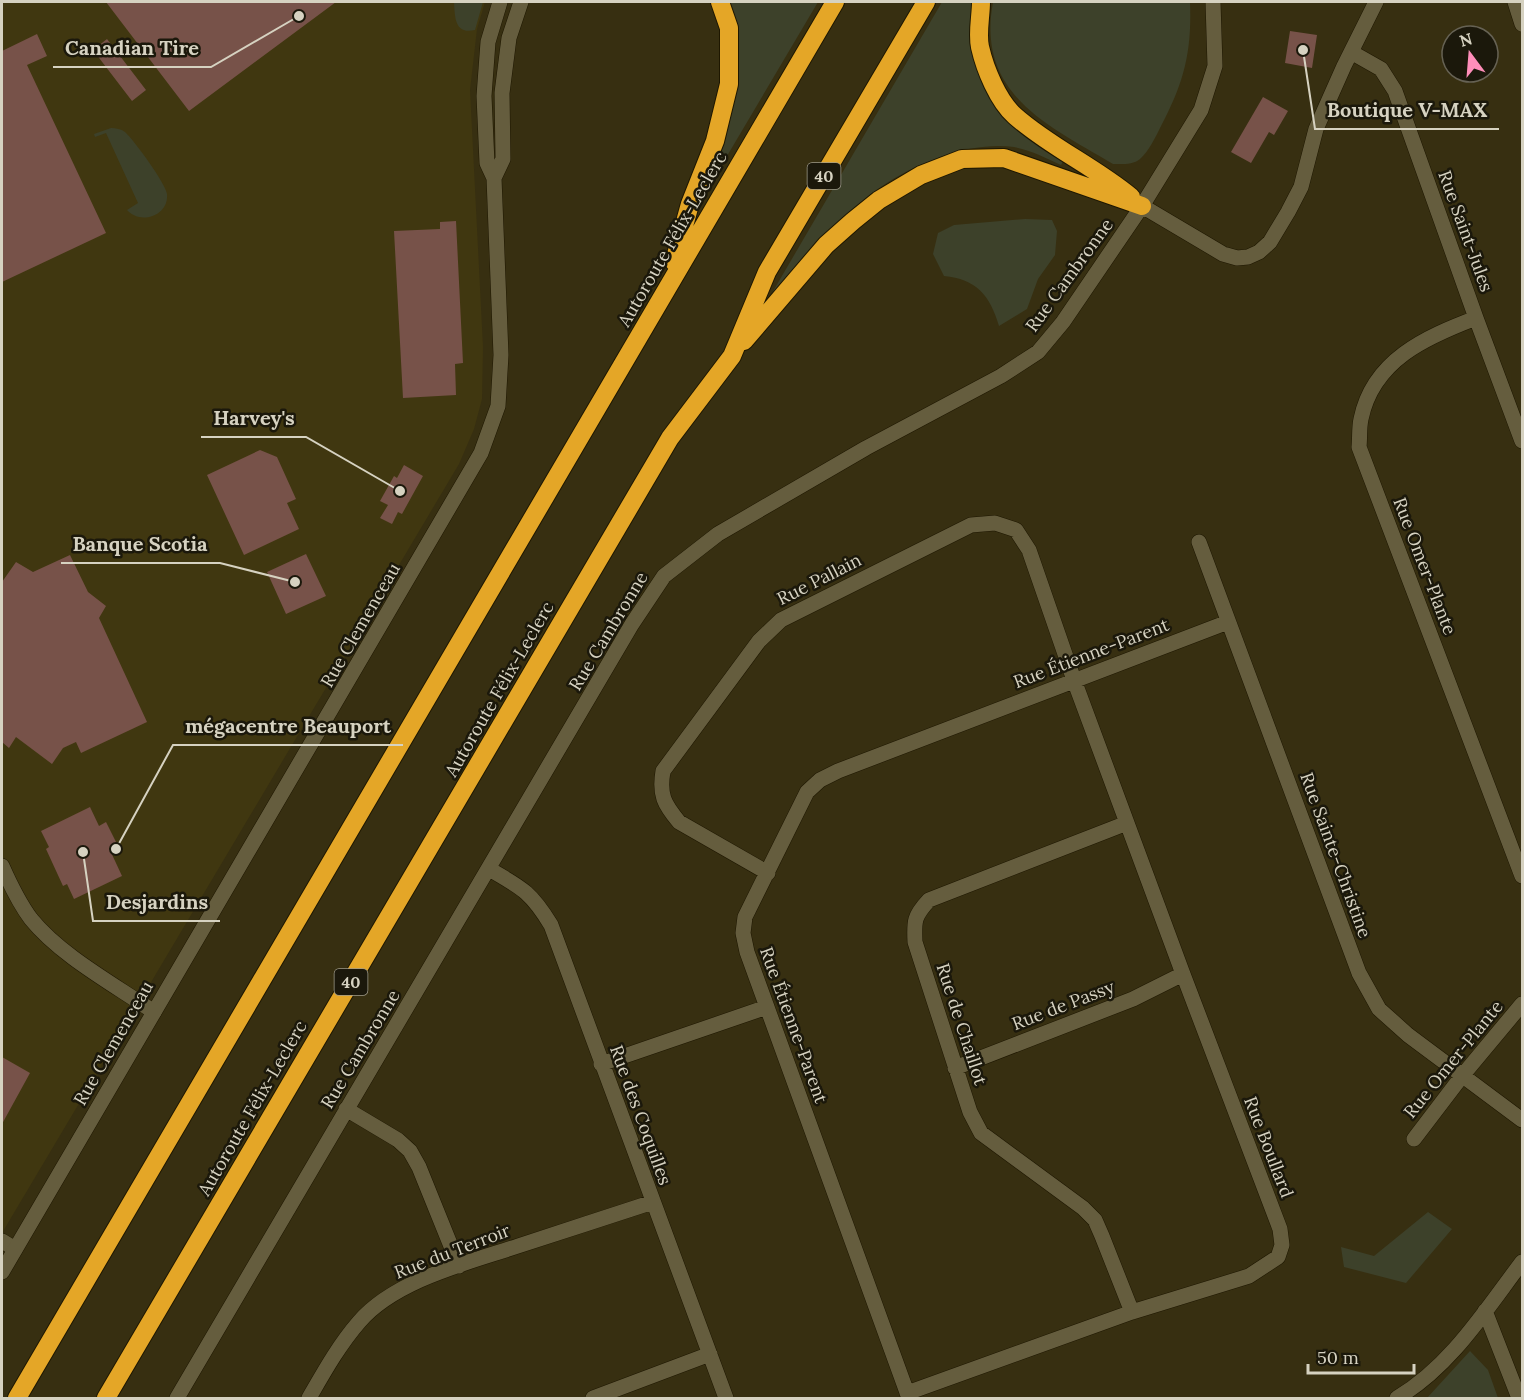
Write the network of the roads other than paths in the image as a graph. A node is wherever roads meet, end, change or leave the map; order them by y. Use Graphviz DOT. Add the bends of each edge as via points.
graph roads {
  1 [pos="500,2"];
  2 [pos="521,2"];
  3 [pos="720,2"];
  4 [pos="835,2"];
  5 [pos="926,2"];
  6 [pos="981,2"];
  7 [pos="1213,2"];
  8 [pos="1376,2"];
  9 [pos="1515,2"];
  10 [pos="1522,24"];
  11 [pos="1351,52"];
  12 [pos="494,178"];
  13 [pos="1142,206"];
  14 [pos="667,287"];
  15 [pos="1476,318"];
  16 [pos="732,356"];
  17 [pos="1522,441"];
  18 [pos="1199,542"];
  19 [pos="1228,622"];
  20 [pos="1074,680"];
  21 [pos="1127,823"];
  22 [pos="2,866"];
  23 [pos="489,869"];
  24 [pos="768,873"];
  25 [pos="1522,876"];
  26 [pos="1183,974"];
  27 [pos="1522,1004"];
  28 [pos="767,1008"];
  29 [pos="154,1012"];
  30 [pos="601,1064"];
  31 [pos="955,1068"];
  32 [pos="1462,1076"];
  33 [pos="346,1109"];
  34 [pos="1522,1120"];
  35 [pos="1414,1139"];
  36 [pos="653,1202"];
  37 [pos="8,1245"];
  38 [pos="1522,1262"];
  39 [pos="459,1266"];
  40 [pos="2,1272"];
  41 [pos="1485,1311"];
  42 [pos="1132,1312"];
  43 [pos="710,1353"];
  44 [pos="908,1396"];
  45 [pos="17,1398"];
  46 [pos="106,1398"];
  47 [pos="177,1398"];
  48 [pos="309,1398"];
  49 [pos="593,1398"];
  50 [pos="726,1398"];
  51 [pos="1397,1398"];
  52 [pos="1519,1398"];
  1 -- 12 [label="street, Rue Clemenceau" via="488,42 484,96 487,163"];
  2 -- 12 [label="street, Rue Clemenceau" via="510,38 502,93 503,159"];
  3 -- 14 [label="highway" via="729,28 729,84 715,141 690,204"];
  4 -- 14 [label="highway, Autoroute Félix-Leclerc"];
  5 -- 16 [label="highway, Autoroute Félix-Leclerc / 40" via="767,272"];
  6 -- 13 [label="highway" via="980,45 992,83 1013,115"];
  7 -- 13 [label="street, Rue Cambronne" via="1215,66 1201,110"];
  8 -- 11 [label="street"];
  9 -- 10 [label="street"];
  11 -- 13 [label="street" via="1316,129 1301,187 1270,242 1260,252 1237,258 1223,254"];
  11 -- 15 [label="street, Rue Saint-Jules" via="1381,69 1395,91"];
  12 -- 29 [label="street, Rue Clemenceau" via="501,355 498,406 481,453"];
  13 -- 16 [label="highway" via="1004,158 962,159 921,175 853,221 826,245"];
  13 -- 23 [label="street, Rue Cambronne" via="1038,352 718,534 664,576"];
  14 -- 45 [label="highway, Autoroute Félix-Leclerc"];
  15 -- 17 [label="street, Rue Saint-Jules"];
  15 -- 25 [label="street, Rue Omer-Plante" via="1416,344 1391,364 1371,390 1361,419 1359,447"];
  16 -- 46 [label="highway, Autoroute Félix-Leclerc / 40" via="670,438"];
  18 -- 19 [label="street, Rue Sainte-Christine"];
  19 -- 20 [label="street, Rue Étienne-Parent"];
  19 -- 32 [label="street, Rue Sainte-Christine" via="1359,973 1379,1008"];
  20 -- 21 [label="street, Rue Boullard"];
  20 -- 24 [label="street, Rue Étienne-Parent" via="820,780 807,792"];
  20 -- 24 [label="street, Rue Pallain" via="1029,550 1016,530 995,523 971,525 781,620 759,641 663,771 660,786 668,809 680,822"];
  21 -- 26 [label="street, Rue Boullard"];
  21 -- 31 [label="street, Rue de Chaillot" via="929,900 916,914 915,942"];
  22 -- 29 [label="street" via="30,918 46,935"];
  23 -- 30 [label="street, Rue des Coquilles" via="521,887 537,902 550,926"];
  23 -- 33 [label="street, Rue Cambronne"];
  24 -- 28 [label="street, Rue Étienne-Parent" via="745,917 743,933"];
  26 -- 31 [label="street, Rue de Passy" via="1132,999"];
  26 -- 42 [label="street, Rue Boullard" via="1280,1229 1282,1245 1278,1257 1249,1276"];
  27 -- 32 [label="street, Rue Omer-Plante"];
  28 -- 30 [label="street"];
  28 -- 44 [label="street, Rue Étienne-Parent"];
  29 -- 37 [label="street, Rue Clemenceau"];
  30 -- 36 [label="street, Rue des Coquilles"];
  31 -- 42 [label="street, Rue de Chaillot" via="981,1133 1095,1220"];
  32 -- 34 [label="street, Rue Sainte-Christine"];
  32 -- 35 [label="street, Rue Omer-Plante"];
  33 -- 39 [label="street" via="410,1151"];
  33 -- 47 [label="street, Rue Cambronne"];
  36 -- 39 [label="street, Rue du Terroir"];
  36 -- 43 [label="street, Rue des Coquilles"];
  37 -- 40 [label="street, Rue Clemenceau"];
  38 -- 41 [label="street"];
  39 -- 48 [label="street, Rue du Terroir" via="407,1287 360,1321"];
  41 -- 51 [label="street" via="1439,1367"];
  41 -- 52 [label="street"];
  42 -- 44 [label="street, Rue Boullard"];
  43 -- 49 [label="street"];
  43 -- 50 [label="street, Rue des Coquilles"];
}
